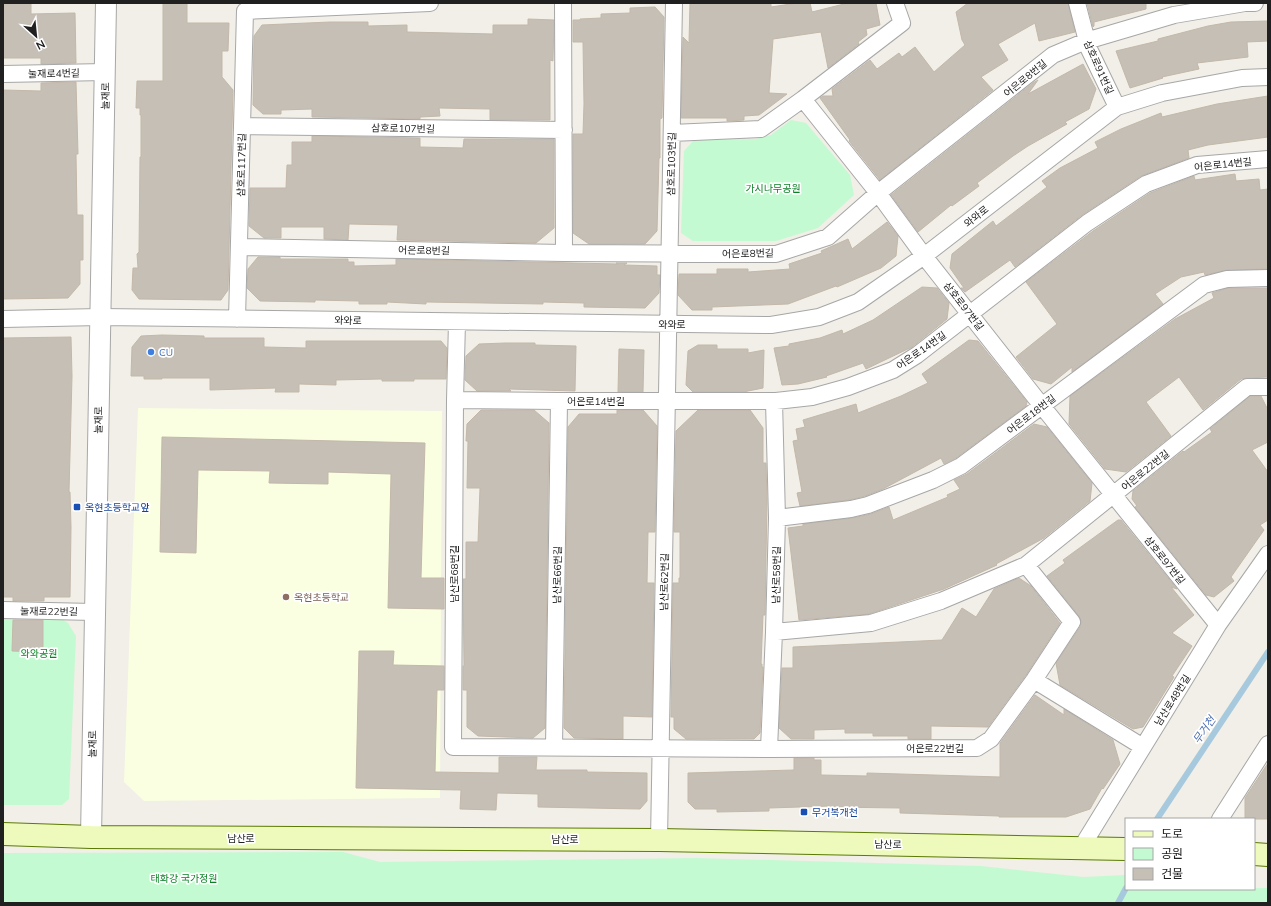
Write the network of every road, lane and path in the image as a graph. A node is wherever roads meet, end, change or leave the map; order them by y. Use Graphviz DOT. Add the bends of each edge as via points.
graph roads {
  1 [pos="106,3"];
  2 [pos="430,3"];
  3 [pos="563,3"];
  4 [pos="674,3"];
  5 [pos="895,3"];
  6 [pos="1077,3"];
  7 [pos="1255,3"];
  8 [pos="1086,41"];
  9 [pos="105,72"];
  10 [pos="3,74"];
  11 [pos="1268,77"];
  12 [pos="803,99"];
  13 [pos="1117,107"];
  14 [pos="242,126"];
  15 [pos="564,130"];
  16 [pos="672,133"];
  17 [pos="1268,159"];
  18 [pos="878,193"];
  19 [pos="239,247"];
  20 [pos="564,253"];
  21 [pos="669,253"];
  22 [pos="924,256"];
  23 [pos="1268,278"];
  24 [pos="970,314"];
  25 [pos="100,317"];
  26 [pos="3,319"];
  27 [pos="237,319"];
  28 [pos="457,322"];
  29 [pos="668,324"];
  30 [pos="1268,387"];
  31 [pos="455,400"];
  32 [pos="559,401"];
  33 [pos="667,401"];
  34 [pos="774,401"];
  35 [pos="1042,406"];
  36 [pos="1114,496"];
  37 [pos="777,518"];
  38 [pos="1268,554"];
  39 [pos="1026,564"];
  40 [pos="3,610"];
  41 [pos="94,612"];
  42 [pos="1218,625"];
  43 [pos="774,632"];
  44 [pos="1034,680"];
  45 [pos="1268,744"];
  46 [pos="454,747"];
  47 [pos="1143,747"];
  48 [pos="554,748"];
  49 [pos="661,749"];
  50 [pos="769,749"];
  51 [pos="1221,818"];
  52 [pos="3,834"];
  53 [pos="91,837"];
  54 [pos="659,840"];
  55 [pos="1081,848"];
  56 [pos="1125,849"];
  57 [pos="1255,854"];
  58 [pos="1268,855"];
  1 -- 9 [label="street, 눌재로"];
  2 -- 14 [label="street, 삼호로117번길" via="245,11"];
  3 -- 15 [label="street"];
  4 -- 16 [label="street, 삼호로103번길"];
  5 -- 12 [label="street" via="902,22"];
  6 -- 8 [label="street, 삼호로91번길"];
  7 -- 8 [label="street, 어은로8번길" via="1174,15"];
  8 -- 13 [label="street, 삼호로91번길"];
  8 -- 18 [label="street, 어은로8번길" via="1053,55"];
  9 -- 10 [label="street, 눌재로4번길"];
  9 -- 25 [label="street, 눌재로"];
  11 -- 13 [label="street, 와와로" via="1242,78 1162,93"];
  12 -- 16 [label="street" via="761,129"];
  12 -- 18 [label="street, 삼호로97번길"];
  13 -- 22 [label="street, 와와로"];
  14 -- 15 [label="street, 삼호로107번길"];
  14 -- 19 [label="street, 삼호로117번길"];
  15 -- 20 [label="street"];
  16 -- 21 [label="street, 삼호로103번길"];
  17 -- 24 [label="street, 어은로14번길" via="1197,165 1146,184 1087,223"];
  18 -- 21 [label="street, 어은로8번길" via="828,237 776,254"];
  18 -- 22 [label="street, 삼호로97번길"];
  19 -- 20 [label="street, 어은로8번길"];
  19 -- 27 [label="street, 삼호로117번길"];
  20 -- 21 [label="street, 어은로8번길"];
  21 -- 29 [label="street, 삼호로103번길"];
  22 -- 24 [label="street, 삼호로97번길"];
  22 -- 29 [label="street, 와와로" via="858,302 820,317 770,325"];
  23 -- 35 [label="street, 어은로18번길" via="1227,279 1204,285"];
  24 -- 34 [label="street, 어은로14번길" via="893,370 870,380 812,397"];
  24 -- 35 [label="street, 삼호로97번길"];
  25 -- 26 [label="street, 와와로"];
  25 -- 27 [label="street, 와와로"];
  25 -- 41 [label="street, 눌재로"];
  27 -- 28 [label="street, 와와로"];
  28 -- 29 [label="street, 와와로"];
  28 -- 31 [label="street, 남산로68번길"];
  29 -- 33 [label="street, 남산로62번길"];
  30 -- 36 [label="street, 어은로22번길" via="1247,387"];
  31 -- 32 [label="street, 어은로14번길"];
  31 -- 46 [label="street, 남산로68번길"];
  32 -- 33 [label="street, 어은로14번길"];
  32 -- 48 [label="street, 남산로66번길"];
  33 -- 34 [label="street, 어은로14번길"];
  33 -- 49 [label="street, 남산로62번길"];
  34 -- 37 [label="street, 남산로58번길"];
  35 -- 36 [label="street, 삼호로97번길"];
  35 -- 37 [label="street, 어은로18번길" via="961,466 933,480 851,509"];
  36 -- 39 [label="street, 어은로22번길"];
  36 -- 42 [label="street, 삼호로97번길"];
  37 -- 43 [label="street, 남산로58번길"];
  38 -- 42 [label="street, 남산로48번길"];
  39 -- 43 [label="street, 어은로22번길" via="941,601 871,623"];
  39 -- 44 [label="street, 어은로22번길" via="1072,622"];
  40 -- 41 [label="street, 눌재로22번길"];
  41 -- 53 [label="street, 눌재로"];
  42 -- 47 [label="street, 남산로48번길"];
  43 -- 50 [label="street, 남산로58번길"];
  44 -- 47 [label="street"];
  44 -- 50 [label="street, 어은로22번길" via="991,739 977,748"];
  45 -- 51 [label="street"];
  46 -- 48 [label="street, 어은로22번길"];
  47 -- 55 [label="street, 남산로48번길"];
  48 -- 49 [label="street, 어은로22번길"];
  49 -- 50 [label="street, 어은로22번길"];
  49 -- 54 [label="street, 남산로62번길"];
  52 -- 53 [label="main road, 남산로"];
  53 -- 54 [label="main road, 남산로"];
  54 -- 55 [label="main road, 남산로"];
  55 -- 56 [label="main road, 남산로"];
  57 -- 58 [label="main road"];
}
